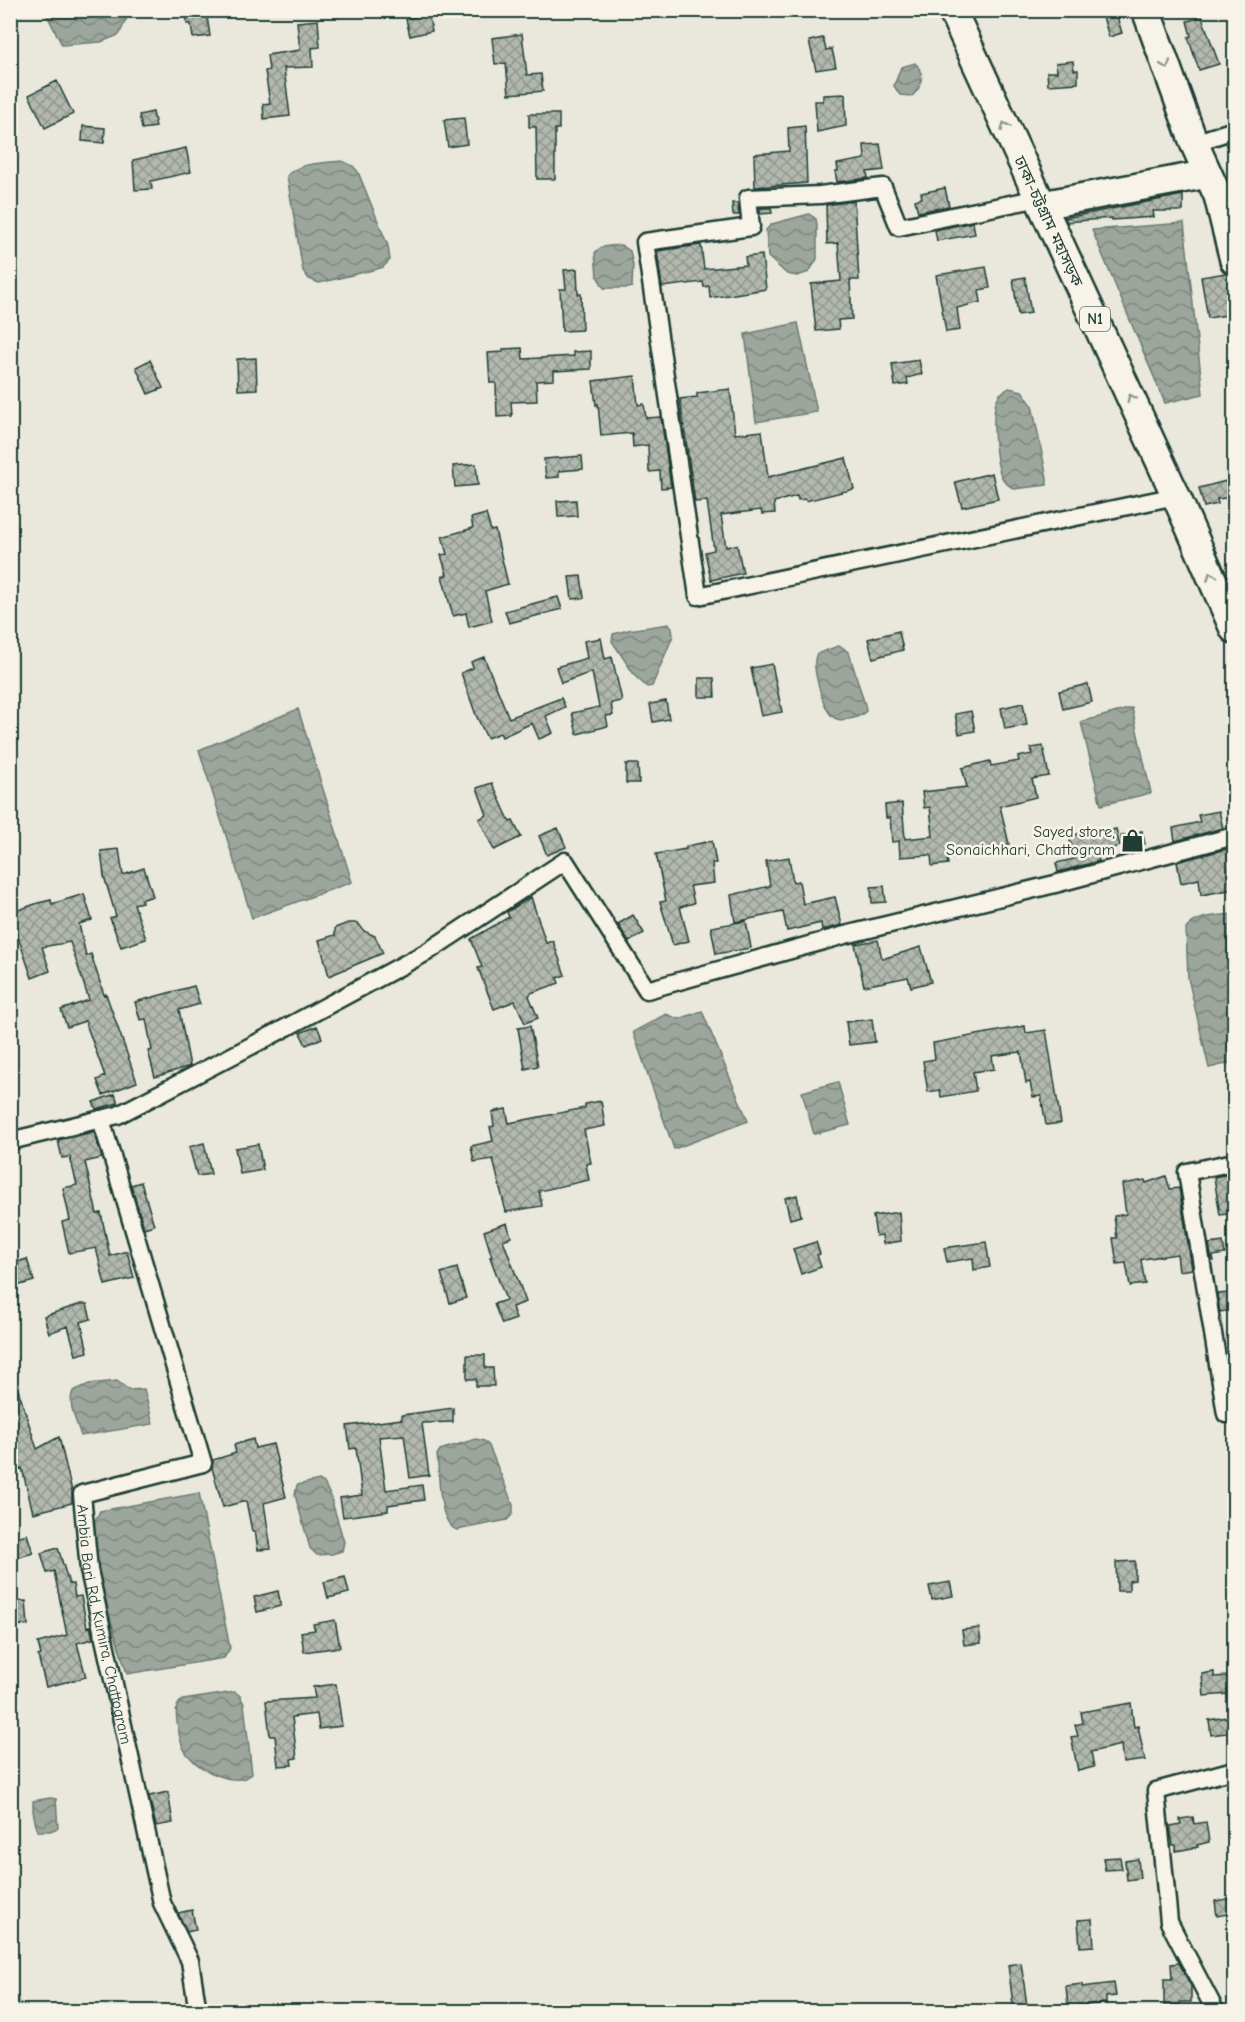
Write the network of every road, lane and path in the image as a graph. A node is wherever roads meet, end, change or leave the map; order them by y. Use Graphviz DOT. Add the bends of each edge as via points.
graph roads {
  1 [pos="952,10"];
  2 [pos="1146,10"];
  3 [pos="1234,130"];
  4 [pos="1194,143"];
  5 [pos="1208,174"];
  6 [pos="1040,201"];
  7 [pos="1234,260"];
  8 [pos="1176,496"];
  9 [pos="1234,629"];
  10 [pos="1234,836"];
  11 [pos="101,1119"];
  12 [pos="10,1142"];
  13 [pos="1234,1162"];
  14 [pos="1234,1412"];
  15 [pos="1234,1770"];
  16 [pos="198,2012"];
  17 [pos="1216,2012"];
  6 -- 1 [label="highway, ঢাকা-চট্টগ্রাম মহাসড়ক / N1, one-way"];
  2 -- 4 [label="highway, one-way"];
  3 -- 4 [label="street"];
  4 -- 5 [label="highway"];
  5 -- 6 [label="highway"];
  5 -- 7 [label="highway" via="1218,196"];
  8 -- 6 [label="highway, ঢাকা-চট্টগ্রাম মহাসড়ক / N1, one-way"];
  6 -- 8 [label="street" via="899,227 883,187 748,198 751,226 645,242 698,596"];
  9 -- 8 [label="highway, ঢাকা-চট্টগ্রাম মহাসড়ক / N1, one-way"];
  10 -- 11 [label="street" via="647,990 565,861 427,952 118,1115"];
  11 -- 12 [label="street"];
  11 -- 16 [label="street, Ambia Bari Rd, Kumira, Chattogram" via="203,1463 82,1494 89,1570 162,1903 190,1961"];
  13 -- 14 [label="street" via="1187,1172 1226,1414"];
  15 -- 17 [label="street" via="1156,1791 1169,1922"];
}
